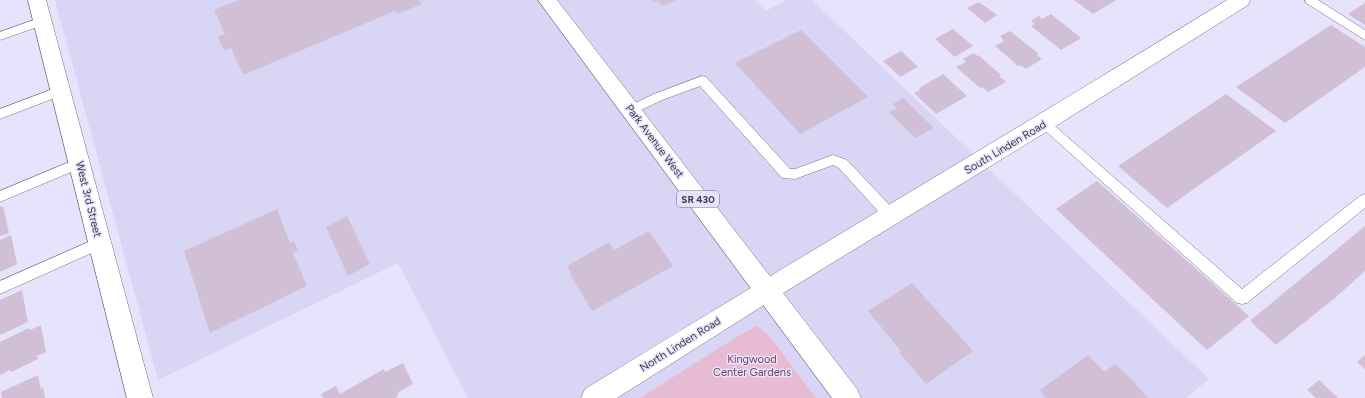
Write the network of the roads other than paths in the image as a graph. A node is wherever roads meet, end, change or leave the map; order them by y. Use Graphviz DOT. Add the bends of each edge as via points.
graph roads {
  1 [pos="1241,0"];
  2 [pos="1310,0"];
  3 [pos="550,1"];
  4 [pos="40,10"];
  5 [pos="0,36"];
  6 [pos="1365,36"];
  7 [pos="60,91"];
  8 [pos="631,110"];
  9 [pos="0,114"];
  10 [pos="1044,123"];
  11 [pos="80,162"];
  12 [pos="0,197"];
  13 [pos="1365,200"];
  14 [pos="891,216"];
  15 [pos="100,244"];
  16 [pos="0,288"];
  17 [pos="767,290"];
  18 [pos="140,398"];
  19 [pos="594,398"];
  20 [pos="848,398"];
  1 -- 10 [label="street, South Linden Road"];
  2 -- 6 [label="lane"];
  3 -- 8 [label="street, Park Avenue West / SR 430"];
  4 -- 5 [label="lane"];
  4 -- 7 [label="street, West 3rd Street"];
  7 -- 9 [label="lane"];
  7 -- 11 [label="street, West 3rd Street"];
  8 -- 14 [label="lane" via="702,80 787,174 796,174 833,160 843,164"];
  8 -- 17 [label="street, Park Avenue West / SR 430"];
  10 -- 13 [label="lane" via="1242,298"];
  10 -- 14 [label="street, South Linden Road"];
  11 -- 12 [label="lane"];
  11 -- 15 [label="street, West 3rd Street"];
  14 -- 17 [label="street, South Linden Road"];
  15 -- 16 [label="lane"];
  15 -- 18 [label="street, West 3rd Street"];
  17 -- 19 [label="street, North Linden Road"];
  17 -- 20 [label="street, Park Avenue West / SR 430"];
}
